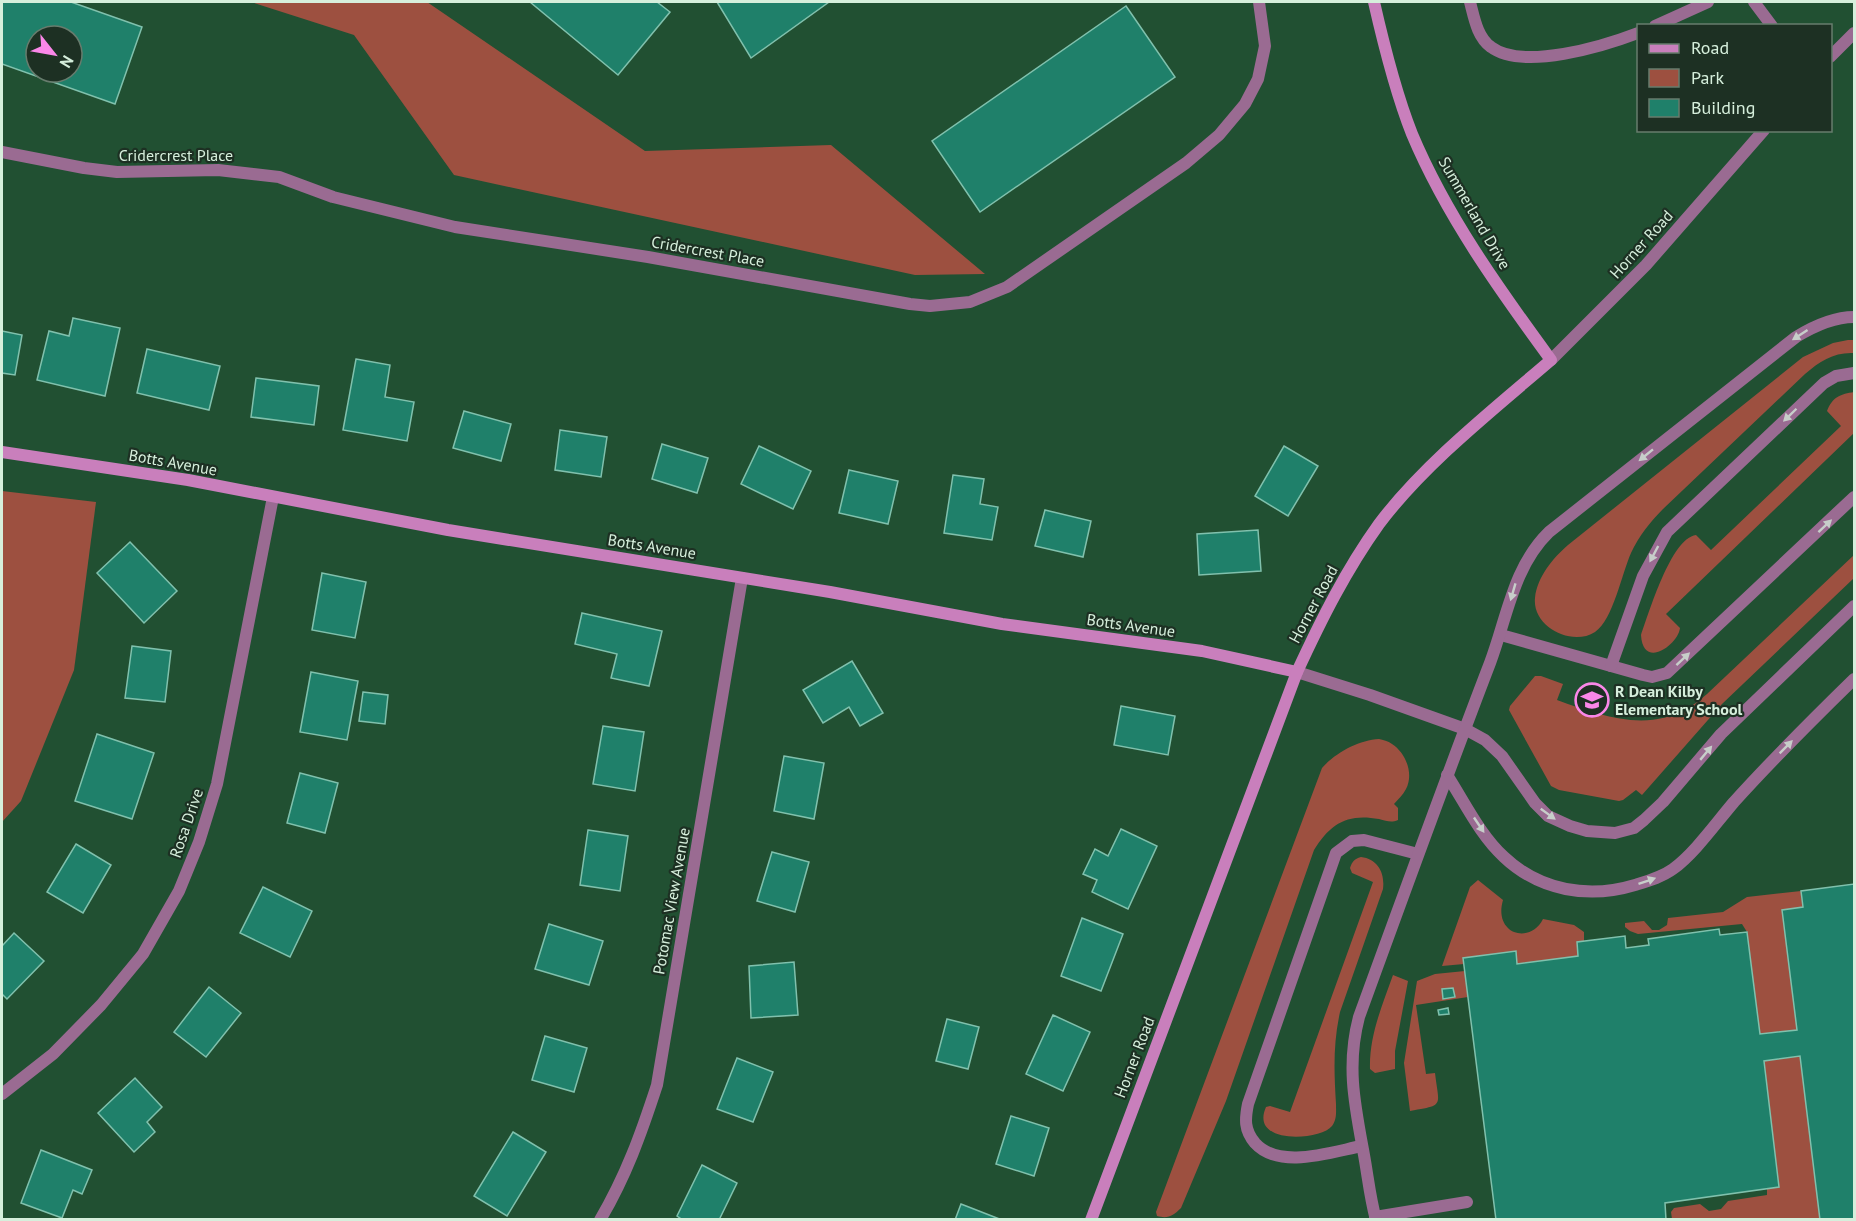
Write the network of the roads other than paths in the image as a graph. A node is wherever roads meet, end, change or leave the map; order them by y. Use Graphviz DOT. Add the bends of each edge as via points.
graph roads {
  1 [pos="1259,2"];
  2 [pos="1374,2"];
  3 [pos="1470,2"];
  4 [pos="1708,2"];
  5 [pos="1754,2"];
  6 [pos="1659,24"];
  7 [pos="1770,24"];
  8 [pos="1637,33"];
  9 [pos="1854,33"];
  10 [pos="1832,55"];
  11 [pos="1762,132"];
  12 [pos="2,152"];
  13 [pos="1854,317"];
  14 [pos="1551,360"];
  15 [pos="1854,373"];
  16 [pos="2,452"];
  17 [pos="273,497"];
  18 [pos="1854,497"];
  19 [pos="742,578"];
  20 [pos="1854,606"];
  21 [pos="1501,635"];
  22 [pos="1611,666"];
  23 [pos="1297,672"];
  24 [pos="1854,679"];
  25 [pos="1845,689"];
  26 [pos="1854,698"];
  27 [pos="1465,729"];
  28 [pos="1447,776"];
  29 [pos="1418,854"];
  30 [pos="2,1094"];
  31 [pos="1362,1146"];
  32 [pos="1467,1202"];
  33 [pos="1376,1218"];
  34 [pos="600,1220"];
  35 [pos="1091,1220"];
  1 -- 12 [label="street, Cridercrest Place" via="1265,46 1258,79 1245,104 1219,135 1186,163 1007,287 970,302 910,304 454,227 333,197 279,177 218,170 117,172"];
  2 -- 14 [label="main road, Summerland Drive" via="1389,67 1412,134 1443,197 1508,302"];
  3 -- 8 [label="street" via="1478,32 1490,46 1506,55 1568,54"];
  4 -- 6 [label="street"];
  5 -- 7 [label="street"];
  9 -- 10 [label="street"];
  11 -- 14 [label="street, Horner Road" via="1646,265"];
  13 -- 21 [label="street, one-way" via="1830,320 1796,337 1549,532 1522,568"];
  14 -- 23 [label="main road, Horner Road" via="1454,445 1394,506 1335,594"];
  15 -- 22 [label="street, one-way" via="1824,383 1667,532 1643,576"];
  16 -- 17 [label="main road, Botts Avenue"];
  17 -- 19 [label="main road, Botts Avenue"];
  17 -- 30 [label="street, Rosa Drive" via="217,784 179,891 143,954 102,1005 53,1054"];
  22 -- 18 [label="street, one-way" via="1652,677 1673,669"];
  19 -- 23 [label="main road, Botts Avenue" via="1002,624 1202,651"];
  19 -- 34 [label="street, Potomac View Avenue" via="657,1085 639,1142"];
  27 -- 20 [label="street, one-way" via="1491,744 1548,816 1595,833 1625,831 1634,828 1663,802 1721,734"];
  21 -- 22 [label="street"];
  21 -- 27 [label="street"];
  23 -- 27 [label="street"];
  23 -- 35 [label="main road, Horner Road"];
  24 -- 25 [label="street"];
  25 -- 26 [label="street"];
  28 -- 25 [label="street, one-way" via="1492,844 1532,878 1565,890 1628,887 1673,869 1768,765"];
  27 -- 28 [label="street"];
  28 -- 29 [label="street"];
  29 -- 31 [label="street" via="1355,1031 1352,1084"];
  29 -- 31 [label="street" via="1364,840 1352,841 1336,853 1248,1104 1248,1134 1258,1146 1274,1155 1292,1158"];
  31 -- 33 [label="street"];
  32 -- 33 [label="street"];
}
